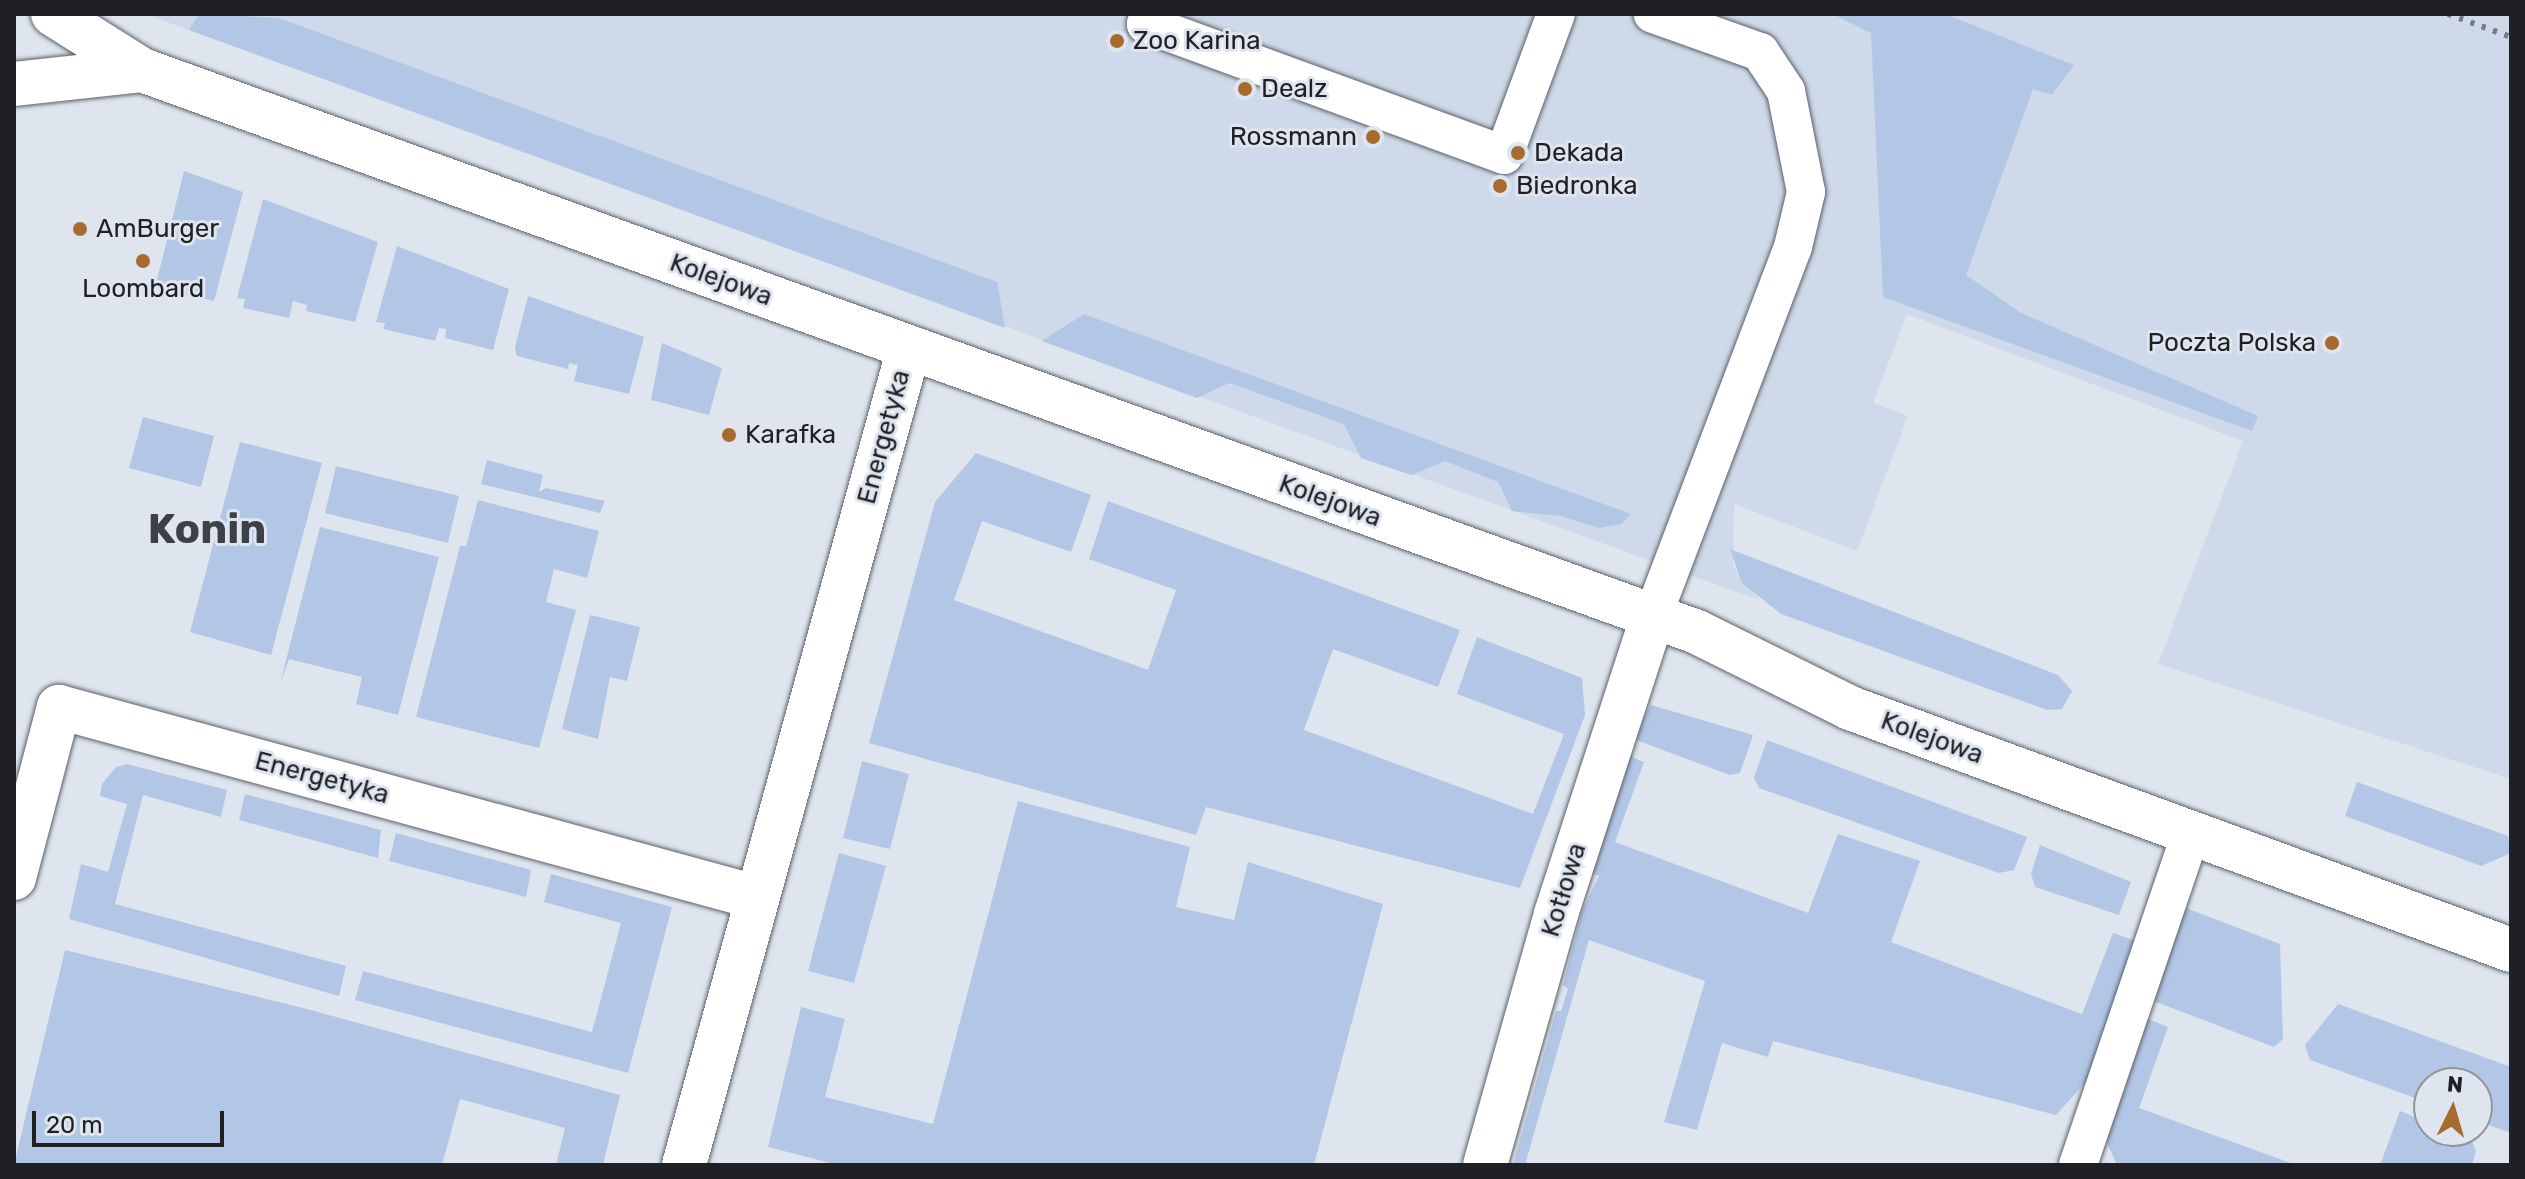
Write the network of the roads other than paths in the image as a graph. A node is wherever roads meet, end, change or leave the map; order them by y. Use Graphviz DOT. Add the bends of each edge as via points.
graph roads {
  1 [pos="53,14"];
  2 [pos="1150,14"];
  3 [pos="1556,14"];
  4 [pos="1653,14"];
  5 [pos="142,70"];
  6 [pos="14,84"];
  7 [pos="909,348"];
  8 [pos="1652,618"];
  9 [pos="2191,833"];
  10 [pos="14,878"];
  11 [pos="756,897"];
  12 [pos="2511,950"];
  13 [pos="684,1165"];
  14 [pos="1485,1165"];
  15 [pos="2078,1165"];
  1 -- 5 [label="street, Kolejowa"];
  2 -- 3 [label="lane" via="1146,24 1504,155"];
  4 -- 8 [label="lane" via="1760,52 1786,91 1806,192 1793,247"];
  5 -- 6 [label="street, Kolejowa"];
  5 -- 7 [label="street, Kolejowa"];
  7 -- 8 [label="street, Kolejowa"];
  7 -- 11 [label="street, Energetyka"];
  8 -- 9 [label="street, Kolejowa" via="1697,632 1850,708"];
  8 -- 14 [label="street, Kotłowa" via="1556,914"];
  9 -- 12 [label="street, Kolejowa"];
  9 -- 15 [label="lane"];
  10 -- 11 [label="street, Energetyka" via="59,707"];
  11 -- 13 [label="street, Energetyka"];
}
